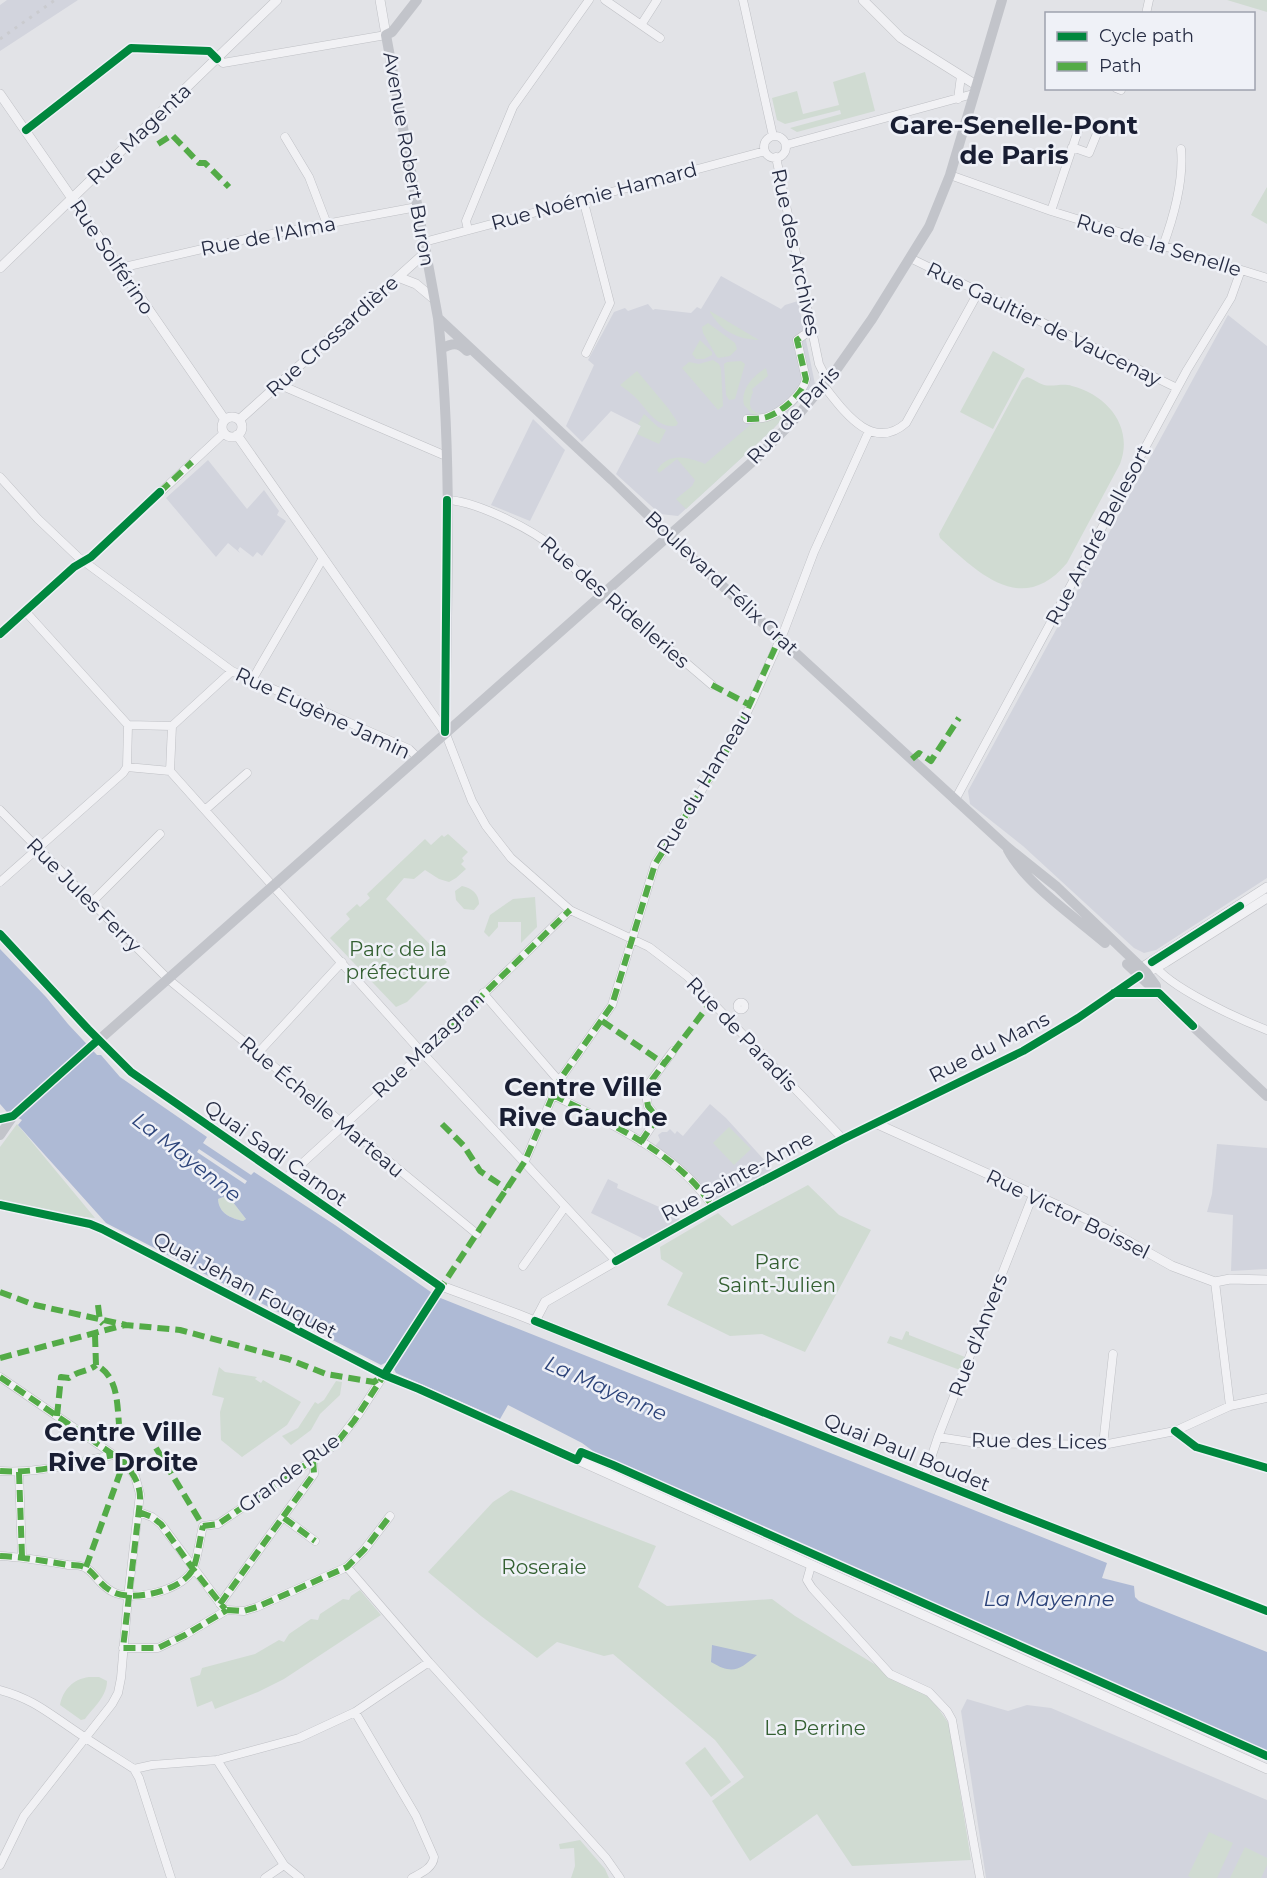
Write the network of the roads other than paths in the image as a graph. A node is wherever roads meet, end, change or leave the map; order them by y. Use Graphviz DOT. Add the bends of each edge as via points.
graph roads {
  1 [pos="277,0"];
  2 [pos="380,0"];
  3 [pos="417,0"];
  4 [pos="589,0"];
  5 [pos="605,0"];
  6 [pos="657,0"];
  7 [pos="743,0"];
  8 [pos="863,0"];
  9 [pos="1002,0"];
  10 [pos="641,25"];
  11 [pos="386,35"];
  12 [pos="660,38"];
  13 [pos="217,60"];
  14 [pos="962,76"];
  15 [pos="974,90"];
  16 [pos="0,94"];
  17 [pos="958,99"];
  18 [pos="1081,122"];
  19 [pos="26,130"];
  20 [pos="1098,131"];
  21 [pos="773,136"];
  22 [pos="285,137"];
  23 [pos="786,145"];
  24 [pos="1072,147"];
  25 [pos="1181,149"];
  26 [pos="765,151"];
  27 [pos="776,157"];
  28 [pos="950,175"];
  29 [pos="72,199"];
  30 [pos="583,200"];
  31 [pos="417,207"];
  32 [pos="1051,211"];
  33 [pos="327,224"];
  34 [pos="468,230"];
  35 [pos="1163,246"];
  36 [pos="425,247"];
  37 [pos="910,258"];
  38 [pos="0,268"];
  39 [pos="120,268"];
  40 [pos="1241,270"];
  41 [pos="398,277"];
  42 [pos="1267,278"];
  43 [pos="979,291"];
  44 [pos="434,299"];
  45 [pos="438,318"];
  46 [pos="804,335"];
  47 [pos="441,349"];
  48 [pos="586,353"];
  49 [pos="487,363"];
  50 [pos="827,382"];
  51 [pos="278,384"];
  52 [pos="1178,388"];
  53 [pos="747,419"];
  54 [pos="225,420"];
  55 [pos="239,420"];
  56 [pos="869,431"];
  57 [pos="224,433"];
  58 [pos="237,435"];
  59 [pos="446,456"];
  60 [pos="0,477"];
  61 [pos="447,500"];
  62 [pos="670,535"];
  63 [pos="323,558"];
  64 [pos="83,561"];
  65 [pos="602,593"];
  66 [pos="25,611"];
  67 [pos="0,634"];
  68 [pos="780,637"];
  69 [pos="232,671"];
  70 [pos="252,680"];
  71 [pos="712,686"];
  72 [pos="128,725"];
  73 [pos="172,726"];
  74 [pos="445,732"];
  75 [pos="418,758"];
  76 [pos="127,767"];
  77 [pos="170,771"];
  78 [pos="247,773"];
  79 [pos="955,800"];
  80 [pos="0,810"];
  81 [pos="205,810"];
  82 [pos="160,834"];
  83 [pos="38,849"];
  84 [pos="0,882"];
  85 [pos="273,886"];
  86 [pos="1267,887"];
  87 [pos="1267,898"];
  88 [pos="91,903"];
  89 [pos="570,910"];
  90 [pos="0,934"];
  91 [pos="633,939"];
  92 [pos="342,962"];
  93 [pos="1145,970"];
  94 [pos="168,979"];
  95 [pos="483,993"];
  96 [pos="738,1008"];
  97 [pos="728,1018"];
  98 [pos="1267,1030"];
  99 [pos="98,1040"];
  100 [pos="674,1051"];
  101 [pos="258,1053"];
  102 [pos="423,1053"];
  103 [pos="559,1081"];
  104 [pos="553,1095"];
  105 [pos="1267,1096"];
  106 [pos="875,1123"];
  107 [pos="343,1124"];
  108 [pos="0,1135"];
  109 [pos="843,1139"];
  110 [pos="641,1142"];
  111 [pos="525,1161"];
  112 [pos="285,1179"];
  113 [pos="1033,1195"];
  114 [pos="0,1205"];
  115 [pos="565,1207"];
  116 [pos="713,1207"];
  117 [pos="477,1234"];
  118 [pos="616,1261"];
  119 [pos="523,1266"];
  120 [pos="1267,1280"];
  121 [pos="1215,1282"];
  122 [pos="441,1287"];
  123 [pos="536,1321"];
  124 [pos="1113,1354"];
  125 [pos="362,1364"];
  126 [pos="384,1375"];
  127 [pos="0,1377"];
  128 [pos="419,1389"];
  129 [pos="1267,1398"];
  130 [pos="1230,1406"];
  131 [pos="1175,1431"];
  132 [pos="938,1437"];
  133 [pos="1103,1445"];
  134 [pos="114,1455"];
  135 [pos="313,1459"];
  136 [pos="1267,1468"];
  137 [pos="0,1471"];
  138 [pos="19,1472"];
  139 [pos="925,1476"];
  140 [pos="139,1512"];
  141 [pos="390,1516"];
  142 [pos="284,1518"];
  143 [pos="315,1541"];
  144 [pos="0,1556"];
  145 [pos="22,1557"];
  146 [pos="347,1566"];
  147 [pos="811,1566"];
  148 [pos="193,1569"];
  149 [pos="128,1597"];
  150 [pos="224,1607"];
  151 [pos="1267,1611"];
  152 [pos="123,1648"];
  153 [pos="429,1662"];
  154 [pos="0,1690"];
  155 [pos="355,1712"];
  156 [pos="85,1737"];
  157 [pos="217,1760"];
  158 [pos="134,1769"];
  159 [pos="1267,1769"];
  160 [pos="0,1865"];
  161 [pos="284,1865"];
  162 [pos="171,1878"];
  163 [pos="265,1878"];
  164 [pos="300,1878"];
  165 [pos="412,1878"];
  166 [pos="620,1878"];
  167 [pos="980,1878"];
  1 -- 13 [label="street, Rue Magenta"];
  2 -- 11 [label="street, Avenue Robert Buron"];
  3 -- 11 [label="main road"];
  4 -- 34 [label="street" via="513,107 466,221"];
  5 -- 10 [label="street"];
  6 -- 10 [label="street"];
  7 -- 21 [label="street"];
  8 -- 14 [label="street" via="901,38"];
  9 -- 15 [label="main road, Rue de Paris"];
  10 -- 12 [label="street"];
  11 -- 13 [label="street" via="223,63"];
  11 -- 31 [label="main road, Avenue Robert Buron"];
  13 -- 19 [label="street" via="209,51 131,48"];
  13 -- 29 [label="street, Rue Magenta"];
  14 -- 15 [label="street"];
  14 -- 17 [label="street"];
  15 -- 17 [label="street"];
  15 -- 28 [label="main road, Rue de Paris"];
  16 -- 19 [label="street, Rue Solférino"];
  17 -- 23 [label="street"];
  18 -- 24 [label="street, Rue de la Senelle"];
  19 -- 29 [label="street, Rue Solférino"];
  20 -- 24 [label="street" via="1089,153"];
  21 -- 23 [label="street" via="783,139"];
  21 -- 26 [label="street" via="766,141"];
  22 -- 33 [label="street" via="309,177"];
  23 -- 27 [label="street" via="785,152"];
  24 -- 32 [label="street, Rue de la Senelle"];
  25 -- 35 [label="street" via="1174,211"];
  26 -- 27 [label="street"];
  26 -- 30 [label="street, Rue Noémie Hamard"];
  27 -- 50 [label="street, Rue des Archives" via="819,364"];
  28 -- 32 [label="street, Rue de la Senelle"];
  28 -- 37 [label="main road, Rue de Paris" via="929,227"];
  29 -- 38 [label="street, Rue Magenta"];
  29 -- 39 [label="street, Rue Solférino"];
  30 -- 34 [label="street, Rue Noémie Hamard"];
  30 -- 48 [label="street" via="610,303"];
  31 -- 33 [label="street, Rue de l'Alma"];
  31 -- 36 [label="main road, Avenue Robert Buron"];
  32 -- 35 [label="street, Rue de la Senelle"];
  33 -- 39 [label="street, Rue de l'Alma"];
  34 -- 36 [label="street, Rue Noémie Hamard"];
  35 -- 40 [label="street, Rue de la Senelle"];
  36 -- 41 [label="street, Rue Crossardière"];
  36 -- 44 [label="main road, Avenue Robert Buron"];
  37 -- 43 [label="street, Rue Gaultier de Vaucenay"];
  37 -- 50 [label="main road, Rue de Paris"];
  39 -- 54 [label="street, Rue Solférino"];
  40 -- 42 [label="street, Rue de la Senelle"];
  40 -- 52 [label="street, Rue André Bellesort" via="1231,298"];
  41 -- 44 [label="street" via="416,284"];
  41 -- 51 [label="street, Rue Crossardière"];
  43 -- 52 [label="street, Rue Gaultier de Vaucenay"];
  43 -- 56 [label="street" via="906,423 885,433"];
  44 -- 45 [label="main road, Avenue Robert Buron"];
  45 -- 47 [label="main road, Avenue Robert Buron"];
  45 -- 49 [label="main road, Boulevard Félix Grat"];
  46 -- 53 [label="street" via="797,340 805,385 768,417"];
  47 -- 49 [label="main road" via="461,345 480,363"];
  47 -- 59 [label="main road, Avenue Robert Buron"];
  49 -- 62 [label="main road, Boulevard Félix Grat"];
  50 -- 56 [label="street, Rue des Archives" via="853,420"];
  50 -- 62 [label="main road, Rue de Paris" via="760,455"];
  51 -- 55 [label="street, Rue Crossardière"];
  51 -- 59 [label="street"];
  52 -- 79 [label="street, Rue André Bellesort"];
  54 -- 55 [label="street"];
  54 -- 57 [label="street"];
  55 -- 58 [label="street" via="241,429"];
  56 -- 68 [label="street, Rue du Hameau"];
  57 -- 58 [label="street"];
  57 -- 64 [label="street"];
  58 -- 63 [label="street"];
  59 -- 61 [label="main road, Avenue Robert Buron"];
  60 -- 64 [label="street, Rue Eugène Jamin"];
  61 -- 65 [label="street, Rue des Ridelleries" via="467,502 534,533"];
  61 -- 74 [label="main road, Avenue Robert Buron"];
  62 -- 65 [label="main road, Rue de Paris"];
  62 -- 68 [label="main road, Boulevard Félix Grat"];
  63 -- 70 [label="street"];
  63 -- 74 [label="street"];
  64 -- 66 [label="street"];
  64 -- 69 [label="street, Rue Eugène Jamin"];
  65 -- 71 [label="street, Rue des Ridelleries"];
  65 -- 74 [label="main road, Rue de Paris"];
  66 -- 67 [label="street"];
  66 -- 72 [label="street"];
  68 -- 79 [label="main road, Boulevard Félix Grat"];
  68 -- 91 [label="street, Rue du Hameau" via="734,739 656,864"];
  69 -- 70 [label="street, Rue Eugène Jamin"];
  69 -- 73 [label="street"];
  70 -- 75 [label="street, Rue Eugène Jamin" via="409,749"];
  72 -- 73 [label="street"];
  72 -- 76 [label="street"];
  73 -- 77 [label="street"];
  74 -- 75 [label="main road, Rue de Paris"];
  74 -- 89 [label="street, Rue de Paradis" via="472,801 501,848"];
  75 -- 85 [label="main road, Rue de Paris"];
  76 -- 77 [label="street"];
  76 -- 83 [label="street"];
  77 -- 81 [label="street"];
  78 -- 81 [label="street"];
  79 -- 93 [label="main road, Boulevard Félix Grat"];
  80 -- 83 [label="street, Rue Jules Ferry"];
  81 -- 85 [label="street"];
  82 -- 88 [label="street"];
  83 -- 84 [label="street"];
  83 -- 88 [label="street, Rue Jules Ferry"];
  85 -- 92 [label="street"];
  85 -- 94 [label="main road, Rue de Paris"];
  86 -- 93 [label="street"];
  87 -- 93 [label="street"];
  88 -- 94 [label="street, Rue Jules Ferry"];
  89 -- 91 [label="street, Rue de Paradis"];
  89 -- 95 [label="street, Rue Mazagran"];
  90 -- 99 [label="street, Quai Sadi Carnot"];
  91 -- 97 [label="street, Rue de Paradis" via="650,947 687,976"];
  91 -- 103 [label="street, Rue du Hameau" via="612,1005"];
  92 -- 101 [label="street"];
  92 -- 102 [label="street"];
  93 -- 98 [label="street"];
  93 -- 105 [label="main road, Boulevard Félix Grat" via="1150,988"];
  93 -- 106 [label="street, Rue du Mans" via="1023,1051"];
  94 -- 99 [label="main road, Rue de Paris"];
  94 -- 101 [label="street, Rue Échelle Marteau"];
  95 -- 102 [label="street, Rue Mazagran"];
  95 -- 103 [label="street"];
  96 -- 97 [label="street"];
  97 -- 109 [label="street, Rue de Paradis"];
  99 -- 108 [label="main road, Rue de Paris" via="13,1116"];
  99 -- 112 [label="street, Quai Sadi Carnot" via="131,1072"];
  100 -- 110 [label="street" via="645,1089 648,1106 657,1118"];
  101 -- 107 [label="street, Rue Échelle Marteau"];
  102 -- 107 [label="street, Rue Mazagran"];
  102 -- 111 [label="street"];
  103 -- 104 [label="street, Rue du Hameau"];
  104 -- 110 [label="street"];
  104 -- 111 [label="street, Rue du Hameau"];
  106 -- 109 [label="street, Rue Sainte-Anne"];
  106 -- 113 [label="street, Rue Victor Boissel"];
  107 -- 112 [label="street, Rue Mazagran"];
  107 -- 117 [label="street, Rue Échelle Marteau"];
  109 -- 116 [label="street, Rue Sainte-Anne"];
  110 -- 116 [label="street" via="667,1158"];
  111 -- 115 [label="street"];
  112 -- 122 [label="street, Quai Sadi Carnot"];
  113 -- 121 [label="street, Rue Victor Boissel" via="1172,1266"];
  113 -- 132 [label="street, Rue d'Anvers"];
  114 -- 125 [label="street, Quai Jehan Fouquet" via="90,1224"];
  115 -- 118 [label="street"];
  115 -- 119 [label="street"];
  116 -- 118 [label="street, Rue Sainte-Anne"];
  118 -- 123 [label="street, Rue Sainte-Anne" via="545,1302"];
  120 -- 121 [label="street, Rue Victor Boissel"];
  121 -- 130 [label="street"];
  122 -- 123 [label="street, Quai Paul Boudet"];
  122 -- 126 [label="street, Grande Rue"];
  123 -- 139 [label="street, Quai Paul Boudet"];
  124 -- 133 [label="street"];
  125 -- 126 [label="street, Quai Jehan Fouquet"];
  126 -- 128 [label="street, Quai Jehan Fouquet"];
  126 -- 135 [label="street, Grande Rue" via="335,1445"];
  127 -- 134 [label="street"];
  128 -- 147 [label="street"];
  129 -- 130 [label="street, Rue des Lices"];
  130 -- 131 [label="street, Rue des Lices"];
  131 -- 133 [label="street, Rue des Lices"];
  131 -- 136 [label="street" via="1196,1447"];
  132 -- 133 [label="street, Rue des Lices" via="977,1443"];
  132 -- 139 [label="street, Rue d'Anvers"];
  134 -- 138 [label="street"];
  134 -- 140 [label="street" via="135,1476"];
  135 -- 142 [label="street" via="314,1474"];
  135 -- 148 [label="street, Grande Rue" via="218,1524 203,1526"];
  137 -- 138 [label="street"];
  138 -- 145 [label="street"];
  139 -- 151 [label="street, Quai Paul Boudet"];
  140 -- 148 [label="street" via="161,1524"];
  140 -- 149 [label="street"];
  141 -- 146 [label="street"];
  142 -- 143 [label="street"];
  142 -- 150 [label="street"];
  144 -- 145 [label="street"];
  145 -- 149 [label="street" via="86,1568 101,1585"];
  146 -- 150 [label="street" via="256,1607 244,1611"];
  146 -- 153 [label="street"];
  147 -- 159 [label="street"];
  147 -- 167 [label="street" via="807,1580 812,1588 890,1674 929,1692 952,1720"];
  148 -- 149 [label="street" via="171,1587"];
  148 -- 150 [label="street"];
  149 -- 152 [label="street"];
  150 -- 152 [label="street" via="185,1635 158,1648"];
  152 -- 156 [label="street" via="118,1693"];
  153 -- 155 [label="street"];
  153 -- 166 [label="street"];
  154 -- 156 [label="street" via="45,1708"];
  155 -- 157 [label="street" via="299,1738"];
  155 -- 165 [label="street" via="435,1857 430,1867"];
  156 -- 158 [label="street"];
  156 -- 160 [label="street" via="24,1815"];
  157 -- 158 [label="street"];
  157 -- 161 [label="street"];
  158 -- 162 [label="street"];
  161 -- 163 [label="street"];
  161 -- 164 [label="street"];
}
